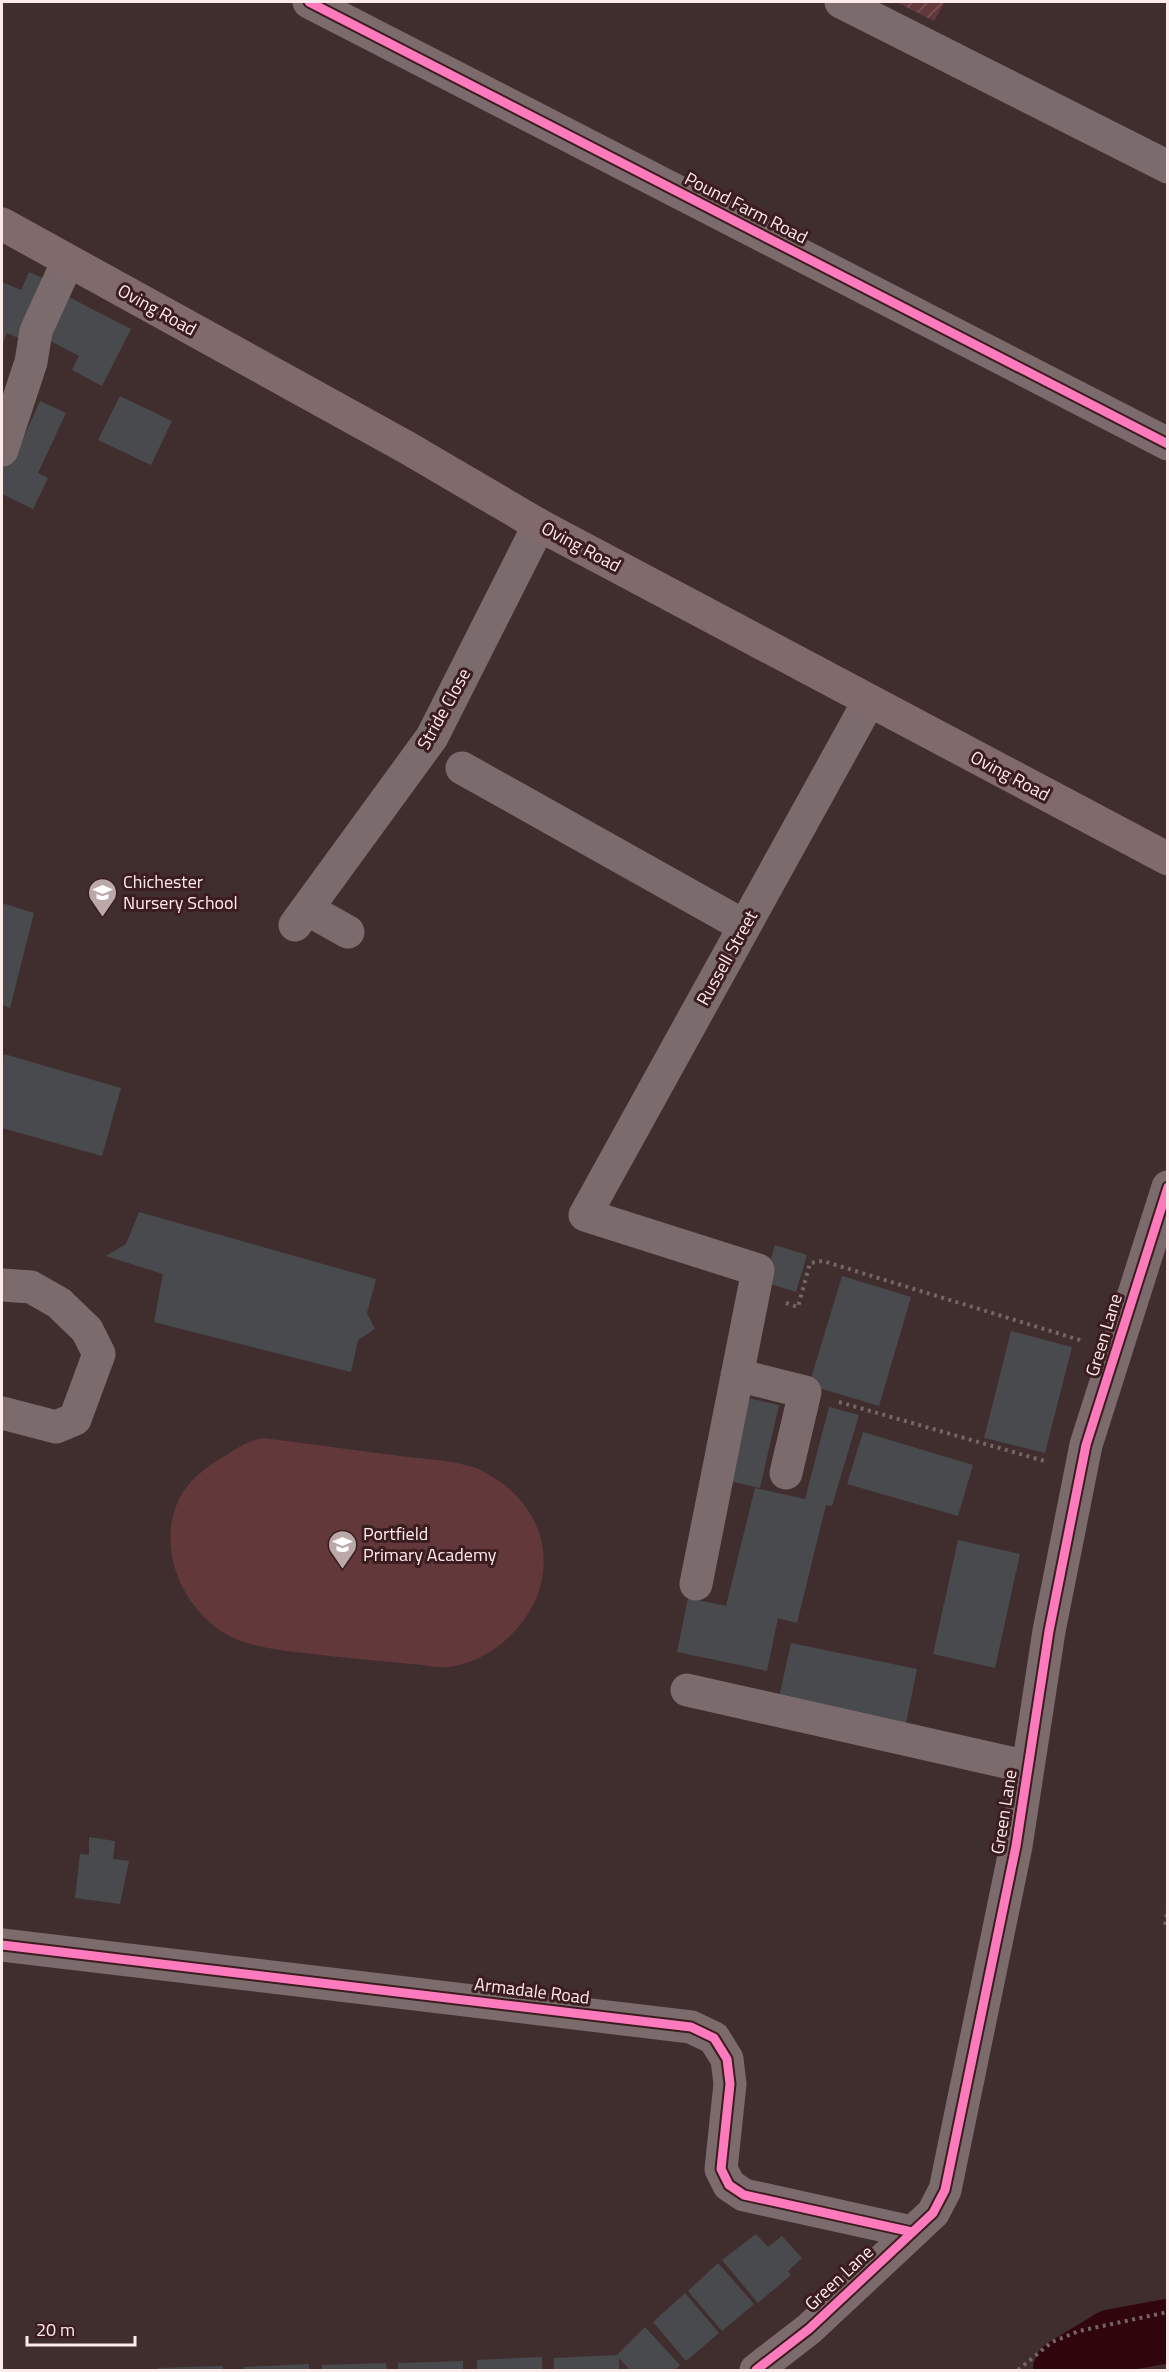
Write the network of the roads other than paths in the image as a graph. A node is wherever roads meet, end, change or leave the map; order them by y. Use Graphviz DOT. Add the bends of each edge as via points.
graph roads {
  1 [pos="309,2"];
  2 [pos="842,2"];
  3 [pos="1167,167"];
  4 [pos="2,224"];
  5 [pos="68,261"];
  6 [pos="1167,444"];
  7 [pos="2,450"];
  8 [pos="538,525"];
  9 [pos="869,701"];
  10 [pos="462,768"];
  11 [pos="1167,859"];
  12 [pos="744,926"];
  13 [pos="348,932"];
  14 [pos="1167,1187"];
  15 [pos="2,1286"];
  16 [pos="737,1375"];
  17 [pos="2,1413"];
  18 [pos="786,1473"];
  19 [pos="696,1584"];
  20 [pos="687,1690"];
  21 [pos="1028,1767"];
  22 [pos="2,1945"];
  23 [pos="912,2232"];
  24 [pos="756,2370"];
  1 -- 6 [label="street, Pound Farm Road"];
  2 -- 3 [label="street"];
  4 -- 5 [label="main road, Oving Road"];
  5 -- 7 [label="street" via="36,332 31,362"];
  5 -- 8 [label="main road, Oving Road" via="406,447"];
  8 -- 9 [label="main road, Oving Road"];
  8 -- 13 [label="street, Stride Close" via="432,738 301,917"];
  9 -- 11 [label="main road, Oving Road"];
  9 -- 12 [label="street, Russell Street"];
  10 -- 12 [label="street"];
  12 -- 16 [label="street, Russell Street" via="585,1215 758,1270"];
  14 -- 21 [label="street, Green Lane" via="1086,1445 1049,1632"];
  15 -- 17 [label="street" via="31,1287 59,1303 87,1330 99,1354 75,1419 56,1427"];
  16 -- 18 [label="street" via="805,1392"];
  16 -- 19 [label="street"];
  20 -- 21 [label="street"];
  21 -- 23 [label="street, Green Lane" via="1016,1846 945,2190 933,2213"];
  22 -- 23 [label="street, Armadale Road" via="691,2027 714,2038 728,2059 730,2084 721,2169 729,2185 744,2195"];
  23 -- 24 [label="street, Green Lane" via="809,2329"];
}
